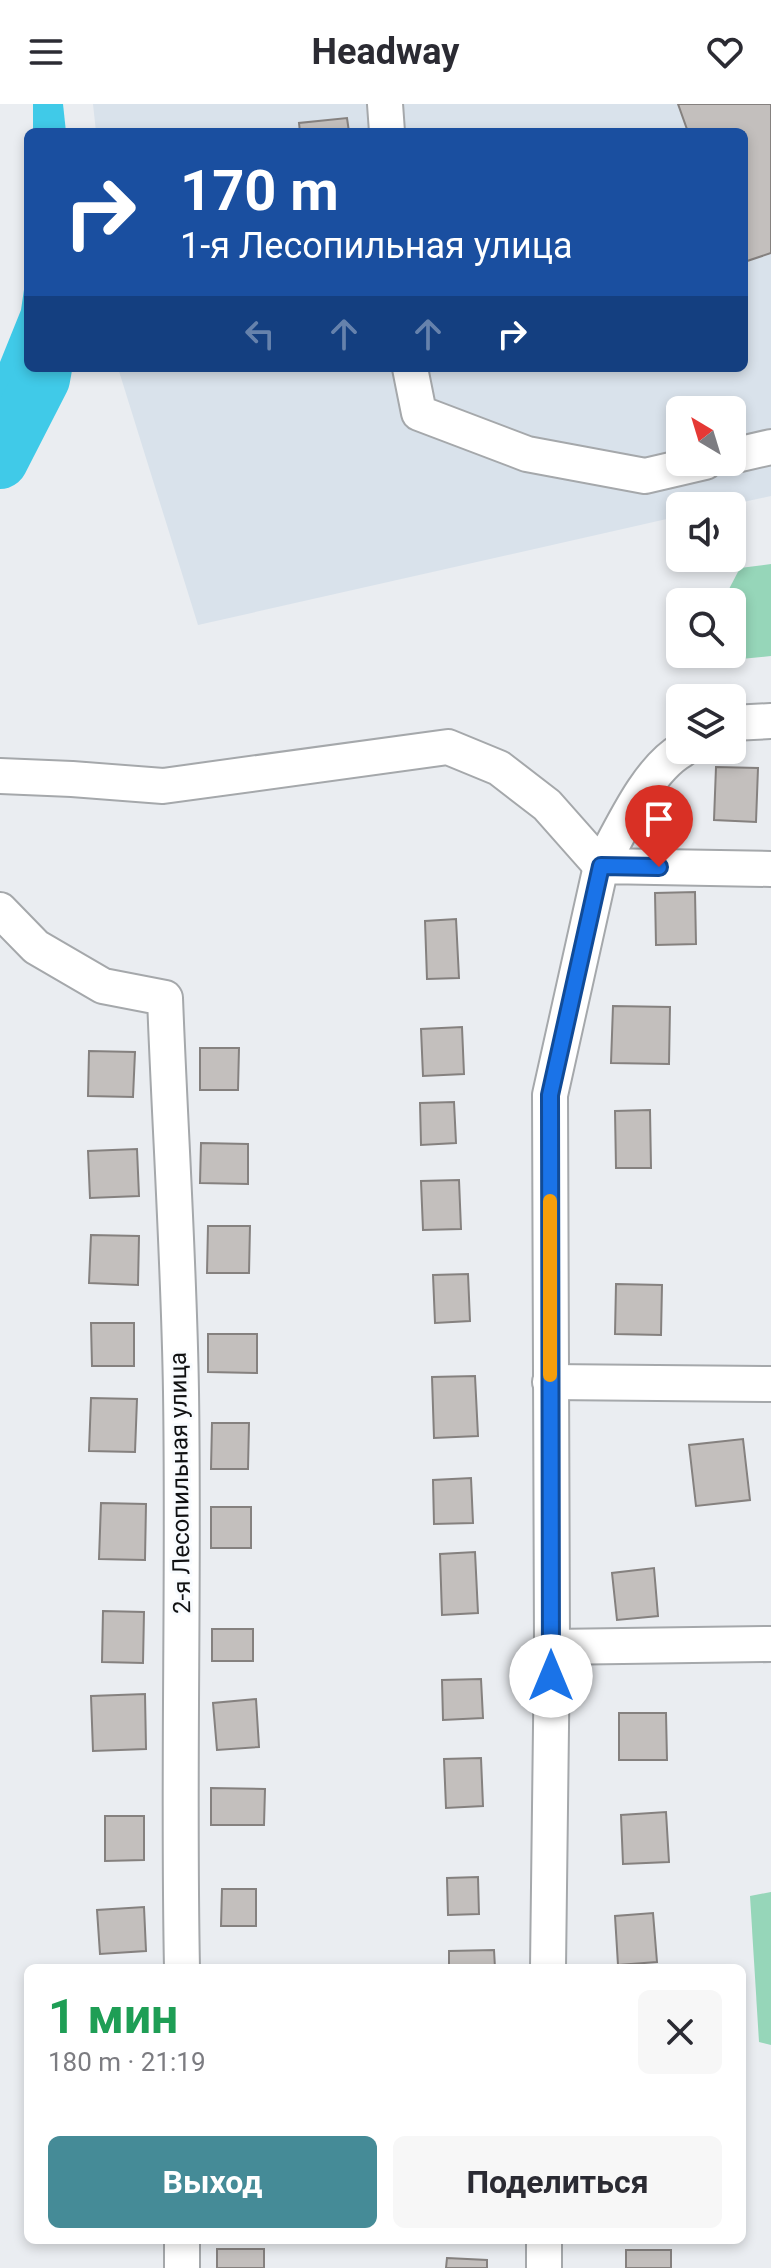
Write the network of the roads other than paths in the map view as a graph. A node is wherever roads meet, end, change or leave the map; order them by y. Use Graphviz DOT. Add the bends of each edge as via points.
graph roads {
  1 [pos="385,104"];
  2 [pos="387,128"];
  3 [pos="411,372"];
  4 [pos="771,447"];
  5 [pos="746,453"];
  6 [pos="666,471"];
  7 [pos="771,721"];
  8 [pos="746,722"];
  9 [pos="666,762"];
  10 [pos="0,776"];
  11 [pos="601,866"];
  12 [pos="771,869"];
  13 [pos="0,910"];
  14 [pos="550,1382"];
  15 [pos="771,1384"];
  16 [pos="771,1644"];
  17 [pos="552,1647"];
  18 [pos="182,1964"];
  19 [pos="548,1964"];
  20 [pos="182,2244"];
  21 [pos="544,2244"];
  22 [pos="182,2268"];
  23 [pos="544,2268"];
  1 -- 2 [label="street"];
  3 -- 6 [label="street" via="419,413 527,454 645,476"];
  4 -- 5 [label="street"];
  7 -- 8 [label="street"];
  9 -- 11 [label="street"];
  10 -- 11 [label="street" via="163,786 448,747 499,768 547,805"];
  11 -- 12 [label="street"];
  11 -- 14 [label="street" via="550,1095"];
  13 -- 18 [label="street, 2-я Лесопильная улица" via="36,947 103,986 165,998 181,1389"];
  14 -- 15 [label="street"];
  14 -- 17 [label="street"];
  16 -- 17 [label="street"];
  17 -- 19 [label="street"];
  20 -- 22 [label="street"];
  21 -- 23 [label="street"];
}
